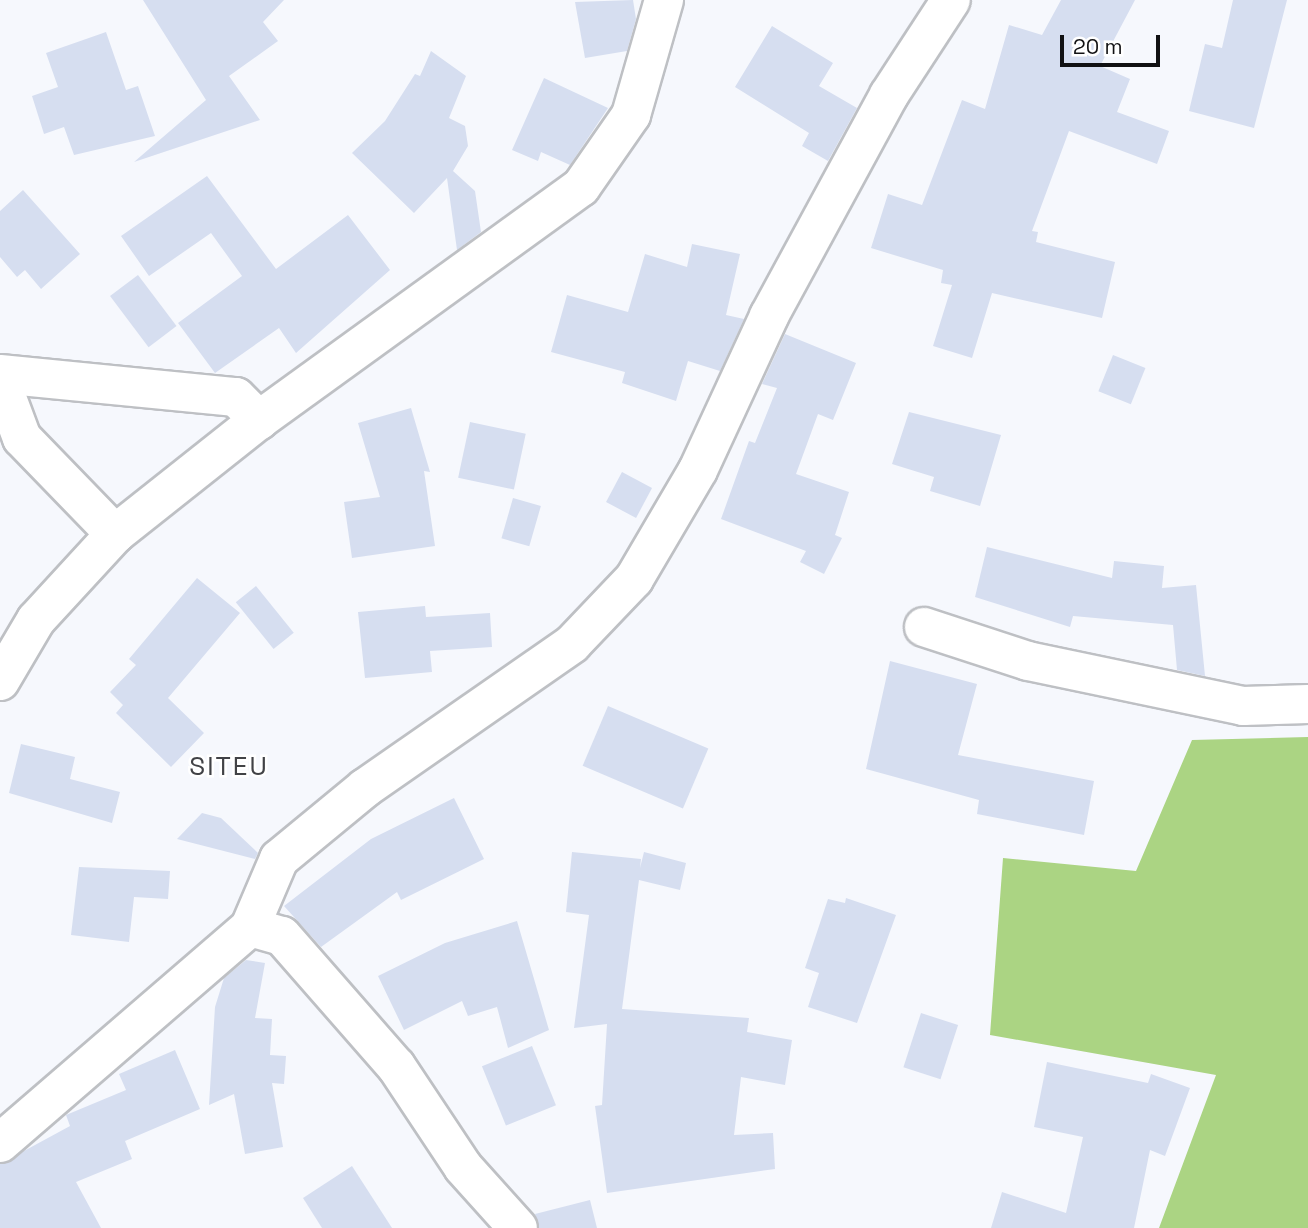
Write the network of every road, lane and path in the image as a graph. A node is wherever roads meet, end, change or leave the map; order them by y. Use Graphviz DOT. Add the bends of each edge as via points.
graph roads {
  1 [pos="664,0"];
  2 [pos="951,0"];
  3 [pos="0,377"];
  4 [pos="259,420"];
  5 [pos="115,534"];
  6 [pos="924,627"];
  7 [pos="0,681"];
  8 [pos="1308,704"];
  9 [pos="250,927"];
  10 [pos="0,1143"];
  11 [pos="518,1228"];
  1 -- 4 [label="street" via="631,115 581,187"];
  2 -- 9 [label="street" via="882,107 769,316 698,470 634,579 572,644 365,788 279,859"];
  3 -- 4 [label="street" via="236,397"];
  3 -- 5 [label="street" via="22,438"];
  4 -- 5 [label="street"];
  5 -- 7 [label="street" via="36,620"];
  6 -- 8 [label="street" via="1028,661 1243,706"];
  9 -- 10 [label="street"];
  9 -- 11 [label="street" via="282,936 396,1066 463,1167"];
}
